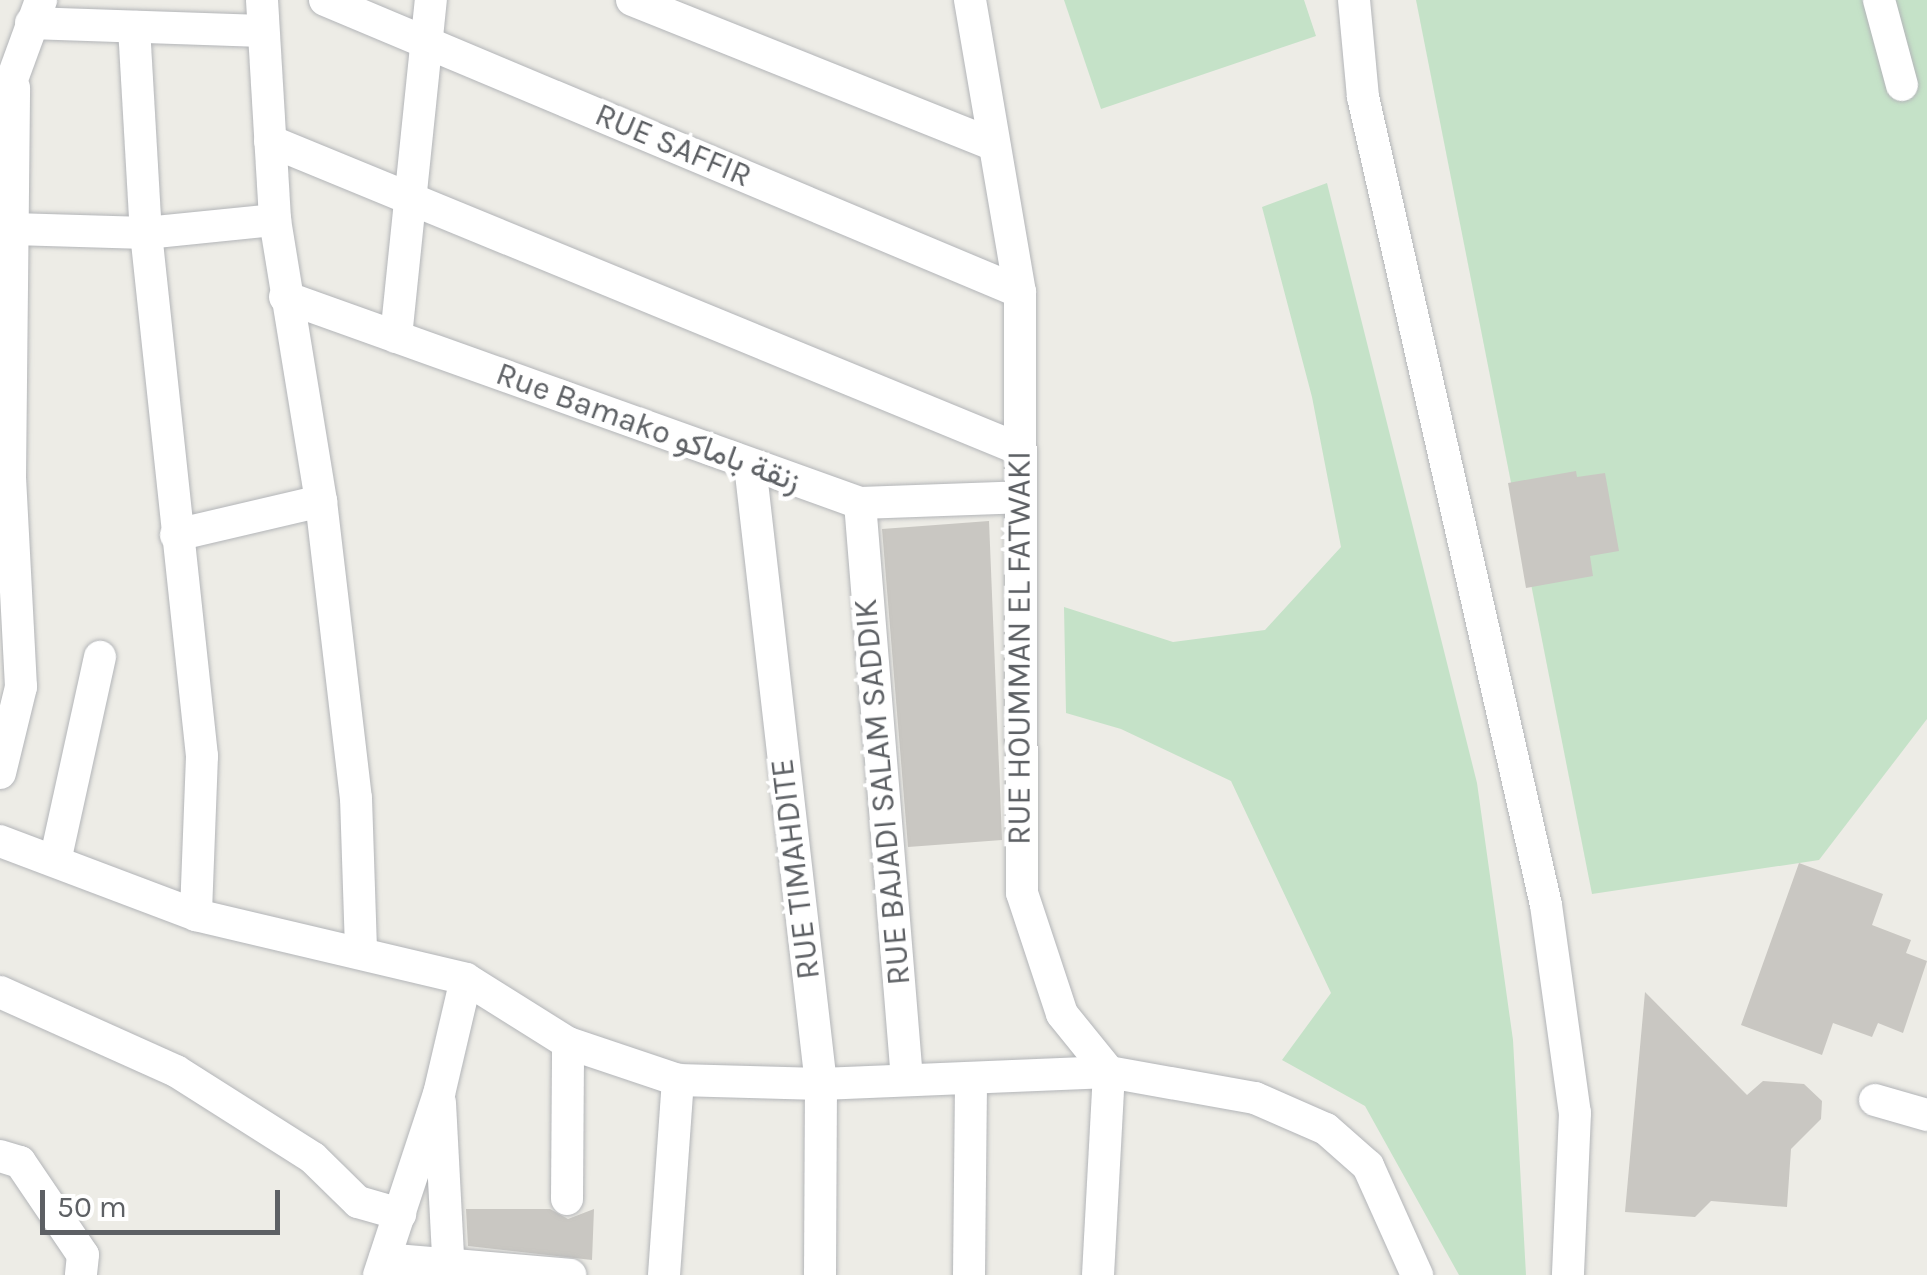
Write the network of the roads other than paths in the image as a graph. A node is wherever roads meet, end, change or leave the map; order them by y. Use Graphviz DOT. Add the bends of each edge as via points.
graph roads {
  1 [pos="325,0"];
  2 [pos="431,0"];
  3 [pos="632,0"];
  4 [pos="970,0"];
  5 [pos="1354,0"];
  6 [pos="1879,0"];
  7 [pos="36,12"];
  8 [pos="261,16"];
  9 [pos="134,27"];
  10 [pos="426,43"];
  11 [pos="1902,85"];
  12 [pos="7,98"];
  13 [pos="270,141"];
  14 [pos="994,145"];
  15 [pos="410,199"];
  16 [pos="8,208"];
  17 [pos="276,220"];
  18 [pos="146,234"];
  19 [pos="1020,292"];
  20 [pos="286,297"];
  21 [pos="396,337"];
  22 [pos="1019,449"];
  23 [pos="750,465"];
  24 [pos="1020,498"];
  25 [pos="320,501"];
  26 [pos="860,503"];
  27 [pos="176,536"];
  28 [pos="7,571"];
  29 [pos="100,656"];
  30 [pos="0,773"];
  31 [pos="0,841"];
  32 [pos="56,856"];
  33 [pos="196,915"];
  34 [pos="361,952"];
  35 [pos="466,979"];
  36 [pos="0,992"];
  37 [pos="568,1043"];
  38 [pos="1109,1072"];
  39 [pos="678,1080"];
  40 [pos="907,1080"];
  41 [pos="971,1080"];
  42 [pos="821,1084"];
  43 [pos="438,1094"];
  44 [pos="1875,1100"];
  45 [pos="1927,1115"];
  46 [pos="0,1156"];
  47 [pos="567,1199"];
  48 [pos="400,1214"];
  49 [pos="382,1267"];
  50 [pos="449,1270"];
  51 [pos="81,1275"];
  52 [pos="570,1275"];
  53 [pos="664,1275"];
  54 [pos="820,1275"];
  55 [pos="969,1275"];
  56 [pos="1098,1275"];
  57 [pos="1418,1275"];
  58 [pos="1568,1275"];
  1 -- 10 [label="street, RUE SAFFIR"];
  2 -- 10 [label="street"];
  3 -- 14 [label="street"];
  4 -- 14 [label="street, RUE HOUMMAN EL FATWAKI"];
  5 -- 58 [label="street" via="1362,96 1546,905 1575,1113"];
  6 -- 11 [label="street"];
  7 -- 9 [label="street"];
  7 -- 12 [label="street"];
  8 -- 9 [label="street"];
  8 -- 13 [label="street"];
  9 -- 18 [label="street"];
  10 -- 15 [label="street"];
  10 -- 19 [label="street, RUE SAFFIR"];
  12 -- 16 [label="street"];
  13 -- 15 [label="street"];
  13 -- 17 [label="street"];
  14 -- 19 [label="street, RUE HOUMMAN EL FATWAKI"];
  15 -- 21 [label="street"];
  15 -- 22 [label="street"];
  16 -- 18 [label="street"];
  16 -- 28 [label="street"];
  17 -- 18 [label="street"];
  17 -- 20 [label="street"];
  18 -- 27 [label="street"];
  19 -- 22 [label="street, RUE HOUMMAN EL FATWAKI"];
  20 -- 21 [label="street, Rue Bamako زنقة باماكو"];
  20 -- 25 [label="street"];
  21 -- 23 [label="street, Rue Bamako زنقة باماكو"];
  22 -- 24 [label="street, RUE HOUMMAN EL FATWAKI"];
  23 -- 26 [label="street, Rue Bamako زنقة باماكو"];
  23 -- 42 [label="street, RUE TIMAHDITE"];
  24 -- 26 [label="street, Rue Bamako زنقة باماكو"];
  24 -- 38 [label="street, RUE HOUMMAN EL FATWAKI" via="1022,893 1062,1014"];
  25 -- 27 [label="street"];
  25 -- 34 [label="street" via="356,798"];
  26 -- 40 [label="street, RUE BAJADI SALAM SADDIK"];
  27 -- 33 [label="street" via="202,756"];
  28 -- 30 [label="street" via="21,687"];
  29 -- 32 [label="street"];
  31 -- 32 [label="street"];
  32 -- 33 [label="street"];
  33 -- 34 [label="street"];
  34 -- 35 [label="street"];
  35 -- 37 [label="street"];
  35 -- 43 [label="street"];
  36 -- 48 [label="street" via="176,1072 313,1158 358,1202"];
  37 -- 39 [label="street"];
  37 -- 47 [label="street"];
  38 -- 41 [label="street"];
  38 -- 56 [label="street"];
  38 -- 57 [label="street" via="1255,1098 1326,1129 1368,1166"];
  39 -- 42 [label="street"];
  39 -- 53 [label="street"];
  40 -- 41 [label="street"];
  40 -- 42 [label="street"];
  41 -- 55 [label="street"];
  42 -- 54 [label="street, RUE TIMAHDITE"];
  43 -- 48 [label="street"];
  43 -- 50 [label="street"];
  44 -- 45 [label="street"];
  46 -- 51 [label="street" via="20,1162 83,1255"];
  48 -- 49 [label="street"];
  49 -- 50 [label="street"];
  50 -- 52 [label="street"];
}
